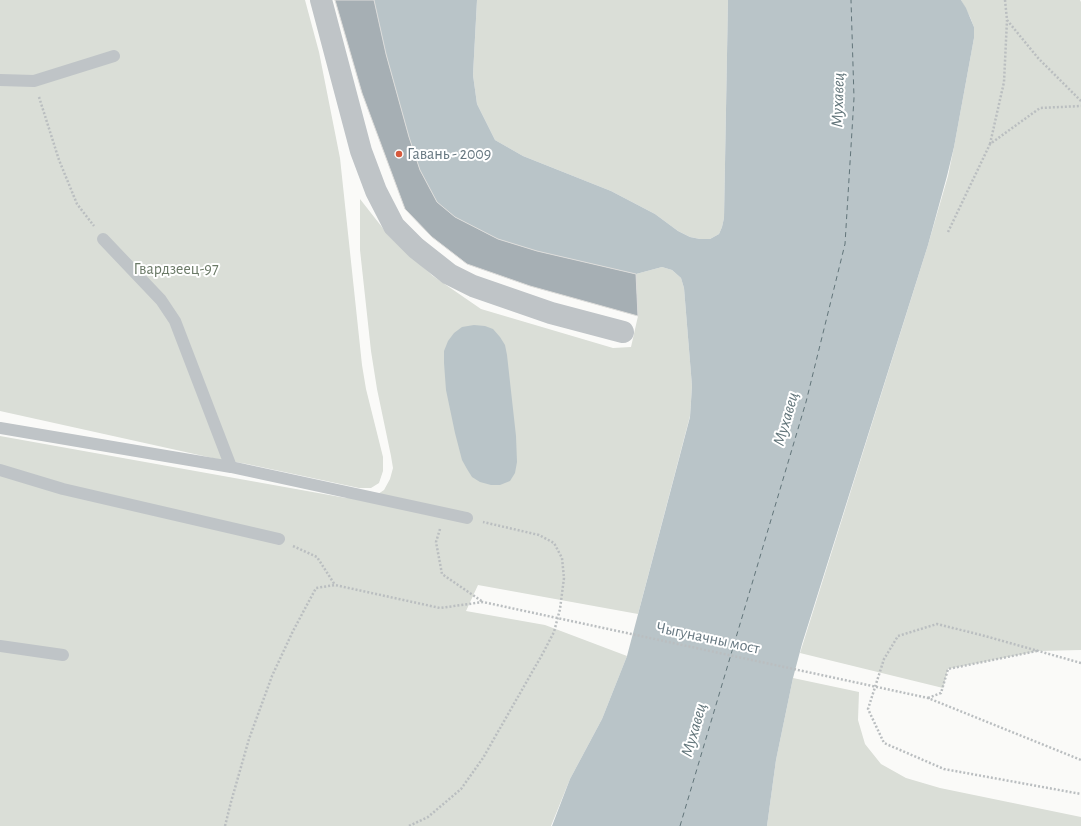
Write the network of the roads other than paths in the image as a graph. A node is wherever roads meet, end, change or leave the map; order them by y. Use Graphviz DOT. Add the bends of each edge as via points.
graph roads {
  1 [pos="320,0"];
  2 [pos="114,56"];
  3 [pos="0,80"];
  4 [pos="104,239"];
  5 [pos="623,332"];
  6 [pos="0,428"];
  7 [pos="231,467"];
  8 [pos="0,470"];
  9 [pos="467,518"];
  10 [pos="279,539"];
  11 [pos="0,646"];
  12 [pos="63,655"];
  1 -- 5 [label="street" via="361,151 376,191 394,226 416,248 449,274 472,286 551,313"];
  2 -- 3 [label="lane" via="34,82"];
  4 -- 7 [label="lane" via="161,300 175,321"];
  6 -- 7 [label="lane"];
  7 -- 9 [label="lane"];
  8 -- 10 [label="lane" via="63,489"];
  11 -- 12 [label="lane"];
}
